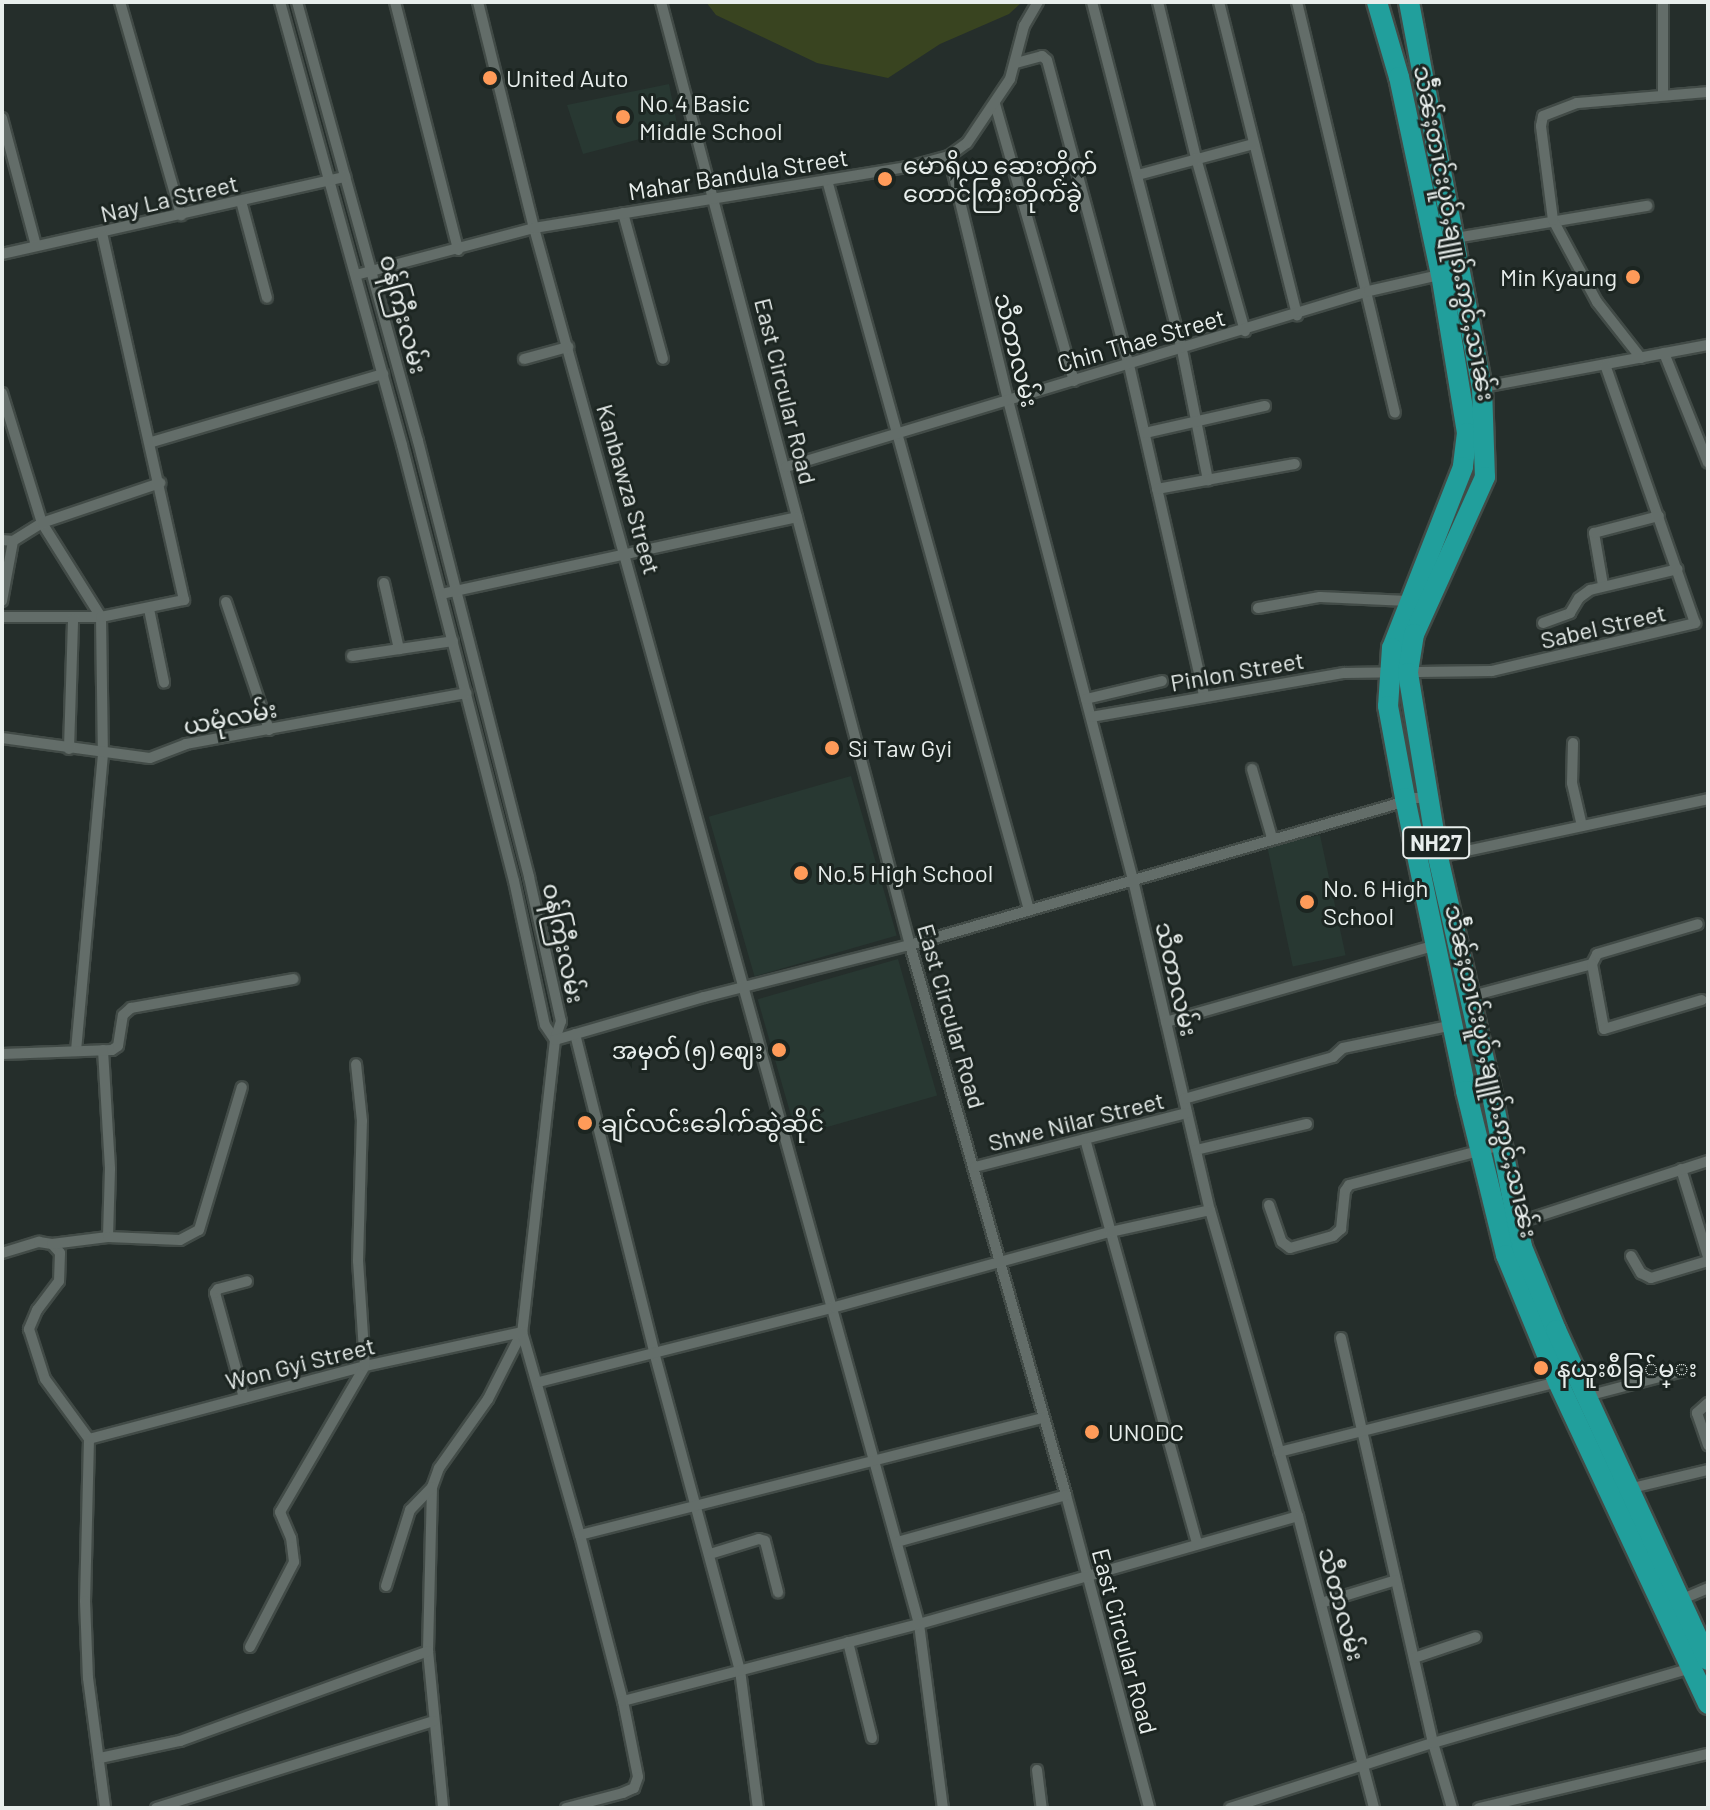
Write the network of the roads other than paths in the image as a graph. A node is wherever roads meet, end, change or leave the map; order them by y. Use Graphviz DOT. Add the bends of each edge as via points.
graph roads {
  1 [pos="120,2"];
  2 [pos="280,2"];
  3 [pos="297,2"];
  4 [pos="395,2"];
  5 [pos="478,2"];
  6 [pos="661,2"];
  7 [pos="1038,2"];
  8 [pos="1092,2"];
  9 [pos="1158,2"];
  10 [pos="1219,2"];
  11 [pos="1297,2"];
  12 [pos="1377,2"];
  13 [pos="1409,2"];
  14 [pos="1663,2"];
  15 [pos="1016,63"];
  16 [pos="1708,92"];
  17 [pos="1663,95"];
  18 [pos="995,104"];
  19 [pos="2,118"];
  20 [pos="1254,144"];
  21 [pos="949,156"];
  22 [pos="1196,158"];
  23 [pos="1138,175"];
  24 [pos="345,177"];
  25 [pos="827,180"];
  26 [pos="329,182"];
  27 [pos="715,199"];
  28 [pos="241,201"];
  29 [pos="1647,206"];
  30 [pos="623,213"];
  31 [pos="181,215"];
  32 [pos="1553,220"];
  33 [pos="534,228"];
  34 [pos="102,234"];
  35 [pos="1455,238"];
  36 [pos="36,246"];
  37 [pos="458,250"];
  38 [pos="2,254"];
  39 [pos="372,272"];
  40 [pos="1462,272"];
  41 [pos="1441,274"];
  42 [pos="356,275"];
  43 [pos="1369,291"];
  44 [pos="267,298"];
  45 [pos="1297,315"];
  46 [pos="1245,331"];
  47 [pos="1708,345"];
  48 [pos="568,347"];
  49 [pos="1182,350"];
  50 [pos="1664,353"];
  51 [pos="1641,358"];
  52 [pos="524,359"];
  53 [pos="663,359"];
  54 [pos="1129,365"];
  55 [pos="1605,365"];
  56 [pos="383,374"];
  57 [pos="1074,381"];
  58 [pos="1482,388"];
  59 [pos="1461,390"];
  60 [pos="2,393"];
  61 [pos="1008,400"];
  62 [pos="1265,406"];
  63 [pos="1395,412"];
  64 [pos="1197,421"];
  65 [pos="897,431"];
  66 [pos="1145,433"];
  67 [pos="152,442"];
  68 [pos="1708,463"];
  69 [pos="1295,464"];
  70 [pos="786,467"];
  71 [pos="1208,480"];
  72 [pos="160,483"];
  73 [pos="1157,489"];
  74 [pos="1659,516"];
  75 [pos="797,517"];
  76 [pos="42,523"];
  77 [pos="7,540"];
  78 [pos="627,553"];
  79 [pos="1678,569"];
  80 [pos="384,583"];
  81 [pos="1603,585"];
  82 [pos="456,591"];
  83 [pos="441,594"];
  84 [pos="2,601"];
  85 [pos="1408,601"];
  86 [pos="226,602"];
  87 [pos="1258,608"];
  88 [pos="149,609"];
  89 [pos="2,617"];
  90 [pos="101,617"];
  91 [pos="73,619"];
  92 [pos="1543,623"];
  93 [pos="453,641"];
  94 [pos="399,649"];
  95 [pos="352,656"];
  96 [pos="1399,672"];
  97 [pos="1162,681"];
  98 [pos="164,682"];
  99 [pos="466,693"];
  100 [pos="1204,696"];
  101 [pos="1086,699"];
  102 [pos="1091,717"];
  103 [pos="269,730"];
  104 [pos="2,738"];
  105 [pos="1573,743"];
  106 [pos="69,749"];
  107 [pos="103,754"];
  108 [pos="1252,769"];
  109 [pos="1427,795"];
  110 [pos="1405,798"];
  111 [pos="1708,799"];
  112 [pos="1582,826"];
  113 [pos="1272,838"];
  114 [pos="1438,857"];
  115 [pos="1133,880"];
  116 [pos="1029,910"];
  117 [pos="1698,924"];
  118 [pos="910,945"];
  119 [pos="1437,945"];
  120 [pos="1592,964"];
  121 [pos="293,979"];
  122 [pos="742,987"];
  123 [pos="1468,997"];
  124 [pos="1702,1000"];
  125 [pos="1166,1022"];
  126 [pos="1453,1025"];
  127 [pos="575,1034"];
  128 [pos="555,1040"];
  129 [pos="76,1050"];
  130 [pos="103,1050"];
  131 [pos="2,1054"];
  132 [pos="356,1064"];
  133 [pos="242,1087"];
  134 [pos="1184,1099"];
  135 [pos="1187,1113"];
  136 [pos="1307,1124"];
  137 [pos="1085,1139"];
  138 [pos="1502,1145"];
  139 [pos="1196,1150"];
  140 [pos="1480,1150"];
  141 [pos="1708,1161"];
  142 [pos="975,1167"];
  143 [pos="1681,1169"];
  144 [pos="1269,1205"];
  145 [pos="1210,1210"];
  146 [pos="1508,1224"];
  147 [pos="1110,1232"];
  148 [pos="108,1237"];
  149 [pos="52,1244"];
  150 [pos="2,1253"];
  151 [pos="1631,1256"];
  152 [pos="1708,1259"];
  153 [pos="998,1263"];
  154 [pos="247,1281"];
  155 [pos="835,1307"];
  156 [pos="522,1332"];
  157 [pos="1341,1338"];
  158 [pos="654,1352"];
  159 [pos="365,1366"];
  160 [pos="1686,1370"];
  161 [pos="1568,1379"];
  162 [pos="539,1382"];
  163 [pos="1587,1396"];
  164 [pos="244,1398"];
  165 [pos="1708,1403"];
  166 [pos="1043,1418"];
  167 [pos="1362,1431"];
  168 [pos="89,1439"];
  169 [pos="1708,1445"];
  170 [pos="1279,1452"];
  171 [pos="876,1462"];
  172 [pos="1708,1470"];
  173 [pos="432,1487"];
  174 [pos="1620,1491"];
  175 [pos="1066,1495"];
  176 [pos="697,1505"];
  177 [pos="1298,1516"];
  178 [pos="580,1535"];
  179 [pos="897,1542"];
  180 [pos="1197,1544"];
  181 [pos="710,1554"];
  182 [pos="1087,1577"];
  183 [pos="1396,1580"];
  184 [pos="386,1586"];
  185 [pos="1708,1588"];
  186 [pos="778,1592"];
  187 [pos="1680,1600"];
  188 [pos="1321,1603"];
  189 [pos="919,1624"];
  190 [pos="1476,1637"];
  191 [pos="848,1642"];
  192 [pos="250,1647"];
  193 [pos="428,1651"];
  194 [pos="1703,1655"];
  195 [pos="1414,1658"];
  196 [pos="740,1670"];
  197 [pos="623,1701"];
  198 [pos="1708,1704"];
  199 [pos="434,1721"];
  200 [pos="872,1738"];
  201 [pos="1433,1743"];
  202 [pos="1708,1754"];
  203 [pos="100,1758"];
  204 [pos="1365,1764"];
  205 [pos="1037,1770"];
  206 [pos="105,1808"];
  207 [pos="156,1808"];
  208 [pos="443,1808"];
  209 [pos="566,1808"];
  210 [pos="758,1808"];
  211 [pos="943,1808"];
  212 [pos="1042,1808"];
  213 [pos="1149,1808"];
  214 [pos="1230,1808"];
  215 [pos="1374,1808"];
  216 [pos="1452,1808"];
  217 [pos="1479,1808"];
  1 -- 31 [label="street"];
  2 -- 26 [label="street, ဝန်ကြီးလမ်း"];
  3 -- 24 [label="street, ဝန်ကြီးလမ်း"];
  4 -- 37 [label="street"];
  5 -- 33 [label="street, Kanbawza Street"];
  6 -- 27 [label="street, East Circular Road"];
  7 -- 15 [label="street, Mahar Bandula Street" via="1024,26"];
  8 -- 23 [label="street"];
  9 -- 22 [label="street"];
  10 -- 20 [label="street"];
  11 -- 43 [label="street"];
  12 -- 41 [label="highway, သဵႅၼ်ႈတၢင်းပူဝ်ႇၶျူၵ်ႉဢွင်ႇသၢၼ်း / NH27" via="1399,77"];
  13 -- 35 [label="highway, သဵႅၼ်ႈတၢင်းပူဝ်ႇၶျူၵ်ႉဢွင်ႇသၢၼ်း / NH27"];
  14 -- 17 [label="street"];
  15 -- 18 [label="street, Mahar Bandula Street"];
  15 -- 54 [label="street" via="1042,56 1047,60"];
  16 -- 17 [label="street"];
  17 -- 32 [label="street" via="1577,103 1543,116"];
  18 -- 21 [label="street, Mahar Bandula Street" via="967,143"];
  18 -- 57 [label="street"];
  19 -- 36 [label="street"];
  20 -- 22 [label="street"];
  20 -- 45 [label="street"];
  21 -- 25 [label="street, Mahar Bandula Street"];
  21 -- 61 [label="street, သီတာလမ်း"];
  22 -- 23 [label="street"];
  22 -- 46 [label="street"];
  23 -- 49 [label="street"];
  24 -- 26 [label="street, Nay La Street"];
  24 -- 39 [label="street, ဝန်ကြီးလမ်း"];
  25 -- 27 [label="street, Mahar Bandula Street"];
  25 -- 65 [label="street"];
  26 -- 28 [label="street, Nay La Street"];
  26 -- 42 [label="street, ဝန်ကြီးလမ်း"];
  27 -- 30 [label="street, Mahar Bandula Street"];
  27 -- 70 [label="street, East Circular Road"];
  28 -- 31 [label="street, Nay La Street"];
  28 -- 44 [label="street"];
  29 -- 32 [label="street"];
  30 -- 33 [label="street, Mahar Bandula Street"];
  30 -- 53 [label="street"];
  31 -- 34 [label="street, Nay La Street"];
  32 -- 35 [label="street"];
  32 -- 51 [label="street" via="1597,302"];
  33 -- 37 [label="street, Mahar Bandula Street"];
  33 -- 48 [label="street, Kanbawza Street"];
  34 -- 36 [label="street, Nay La Street"];
  34 -- 67 [label="street"];
  35 -- 40 [label="highway, သဵႅၼ်ႈတၢင်းပူဝ်ႇၶျူၵ်ႉဢွင်ႇသၢၼ်း / NH27"];
  36 -- 38 [label="street, Nay La Street"];
  37 -- 39 [label="street, Mahar Bandula Street"];
  39 -- 42 [label="street, Mahar Bandula Street"];
  39 -- 82 [label="street, ဝန်ကြီးလမ်း"];
  40 -- 41 [label="street, Chin Thae Street"];
  40 -- 58 [label="highway, သဵႅၼ်ႈတၢင်းပူဝ်ႇၶျူၵ်ႉဢွင်ႇသၢၼ်း / NH27"];
  41 -- 43 [label="street, Chin Thae Street"];
  41 -- 59 [label="highway, သဵႅၼ်ႈတၢင်းပူဝ်ႇၶျူၵ်ႉဢွင်ႇသၢၼ်း / NH27"];
  42 -- 56 [label="street, ဝန်ကြီးလမ်း"];
  43 -- 45 [label="street, Chin Thae Street"];
  43 -- 63 [label="street"];
  45 -- 46 [label="street, Chin Thae Street"];
  46 -- 49 [label="street, Chin Thae Street"];
  47 -- 50 [label="street"];
  48 -- 52 [label="street"];
  48 -- 78 [label="street, Kanbawza Street"];
  49 -- 54 [label="street, Chin Thae Street"];
  49 -- 64 [label="street"];
  50 -- 51 [label="street"];
  50 -- 68 [label="street"];
  51 -- 55 [label="street"];
  54 -- 57 [label="street, Chin Thae Street"];
  54 -- 66 [label="street"];
  55 -- 58 [label="street"];
  55 -- 74 [label="street, Sabel Street"];
  56 -- 67 [label="street"];
  56 -- 83 [label="street, ဝန်ကြီးလမ်း"];
  57 -- 61 [label="street, Chin Thae Street"];
  58 -- 59 [label="street"];
  58 -- 96 [label="highway, သဵႅၼ်ႈတၢင်းပူဝ်ႇၶျူၵ်ႉဢွင်ႇသၢၼ်း / NH27" via="1485,477"];
  59 -- 85 [label="highway, သဵႅၼ်ႈတၢင်းပူဝ်ႇၶျူၵ်ႉဢွင်ႇသၢၼ်း / NH27" via="1467,433 1463,467"];
  60 -- 76 [label="street"];
  61 -- 65 [label="street, Chin Thae Street"];
  61 -- 101 [label="street, သီတာလမ်း"];
  62 -- 64 [label="street"];
  64 -- 66 [label="street"];
  64 -- 71 [label="street"];
  65 -- 70 [label="street, Chin Thae Street"];
  65 -- 116 [label="street"];
  66 -- 73 [label="street"];
  67 -- 72 [label="street"];
  69 -- 71 [label="street"];
  70 -- 75 [label="street, East Circular Road"];
  71 -- 73 [label="street"];
  72 -- 76 [label="street"];
  72 -- 88 [label="street" via="184,600"];
  73 -- 100 [label="street"];
  74 -- 79 [label="street, Sabel Street"];
  74 -- 81 [label="street" via="1594,533"];
  75 -- 78 [label="street"];
  75 -- 118 [label="street, East Circular Road"];
  76 -- 77 [label="street"];
  76 -- 90 [label="street"];
  77 -- 84 [label="street"];
  78 -- 82 [label="street"];
  78 -- 122 [label="street, Kanbawza Street"];
  79 -- 81 [label="street"];
  79 -- 96 [label="street, Sabel Street" via="1694,614 1695,623 1685,628 1492,671"];
  80 -- 94 [label="street"];
  81 -- 92 [label="street" via="1579,598 1570,613"];
  82 -- 83 [label="street"];
  82 -- 128 [label="street, ဝန်ကြီးလမ်း" via="547,953 561,1021"];
  83 -- 93 [label="street, ဝန်ကြီးလမ်း"];
  85 -- 87 [label="street" via="1320,597"];
  85 -- 96 [label="highway, သဵႅၼ်ႈတၢင်းပူဝ်ႇၶျူၵ်ႉဢွင်ႇသၢၼ်း / NH27" via="1392,648"];
  86 -- 103 [label="street"];
  88 -- 90 [label="street"];
  88 -- 98 [label="street"];
  89 -- 91 [label="street"];
  90 -- 91 [label="street"];
  90 -- 107 [label="street"];
  91 -- 106 [label="street"];
  93 -- 94 [label="street"];
  93 -- 99 [label="street, ဝန်ကြီးလမ်း"];
  94 -- 95 [label="street"];
  96 -- 100 [label="street, Pinlon Street" via="1344,673"];
  96 -- 109 [label="highway, သဵႅၼ်ႈတၢင်းပူဝ်ႇၶျူၵ်ႉဢွင်ႇသၢၼ်း / NH27"];
  96 -- 110 [label="highway, သဵႅၼ်ႈတၢင်းပူဝ်ႇၶျူၵ်ႉဢွင်ႇသၢၼ်း / NH27" via="1388,706"];
  97 -- 101 [label="street"];
  99 -- 103 [label="street, ယမုံလမ်း"];
  99 -- 128 [label="street, ဝန်ကြီးလမ်း" via="545,1025"];
  100 -- 102 [label="street, Pinlon Street"];
  101 -- 102 [label="street, သီတာလမ်း"];
  102 -- 115 [label="street, သီတာလမ်း"];
  103 -- 107 [label="street, ယမုံလမ်း" via="186,744 150,758"];
  104 -- 106 [label="street, ယမုံလမ်း"];
  105 -- 112 [label="street" via="1572,783"];
  106 -- 107 [label="street, ယမုံလမ်း"];
  107 -- 129 [label="street"];
  108 -- 113 [label="street"];
  109 -- 110 [label="street"];
  109 -- 114 [label="highway, သဵႅၼ်ႈတၢင်းပူဝ်ႇၶျူၵ်ႉဢွင်ႇသၢၼ်း / NH27"];
  110 -- 113 [label="street"];
  110 -- 119 [label="highway, သဵႅၼ်ႈတၢင်းပူဝ်ႇၶျူၵ်ႉဢွင်ႇသၢၼ်း / NH27"];
  111 -- 112 [label="street"];
  112 -- 114 [label="street"];
  113 -- 115 [label="street"];
  114 -- 123 [label="highway, သဵႅၼ်ႈတၢင်းပူဝ်ႇၶျူၵ်ႉဢွင်ႇသၢၼ်း / NH27"];
  115 -- 116 [label="street"];
  115 -- 125 [label="street, သီတာလမ်း"];
  116 -- 118 [label="street"];
  117 -- 120 [label="street" via="1597,954"];
  118 -- 122 [label="street"];
  118 -- 142 [label="street, East Circular Road"];
  119 -- 125 [label="street"];
  119 -- 126 [label="highway, သဵႅၼ်ႈတၢင်းပူဝ်ႇၶျူၵ်ႉဢွင်ႇသၢၼ်း / NH27"];
  120 -- 123 [label="street"];
  120 -- 124 [label="street" via="1604,1029"];
  121 -- 130 [label="street" via="131,1008 119,1026 117,1049"];
  122 -- 127 [label="street"];
  122 -- 155 [label="street, Kanbawza Street"];
  123 -- 138 [label="highway, သဵႅၼ်ႈတၢင်းပူဝ်ႇၶျူၵ်ႉဢွင်ႇသၢၼ်း / NH27"];
  125 -- 134 [label="street, သီတာလမ်း"];
  126 -- 134 [label="street" via="1343,1048 1333,1057"];
  126 -- 140 [label="highway, သဵႅၼ်ႈတၢင်းပူဝ်ႇၶျူၵ်ႉဢွင်ႇသၢၼ်း / NH27"];
  127 -- 128 [label="street"];
  127 -- 158 [label="street"];
  128 -- 156 [label="street"];
  129 -- 130 [label="street"];
  129 -- 131 [label="street"];
  130 -- 148 [label="street"];
  132 -- 159 [label="street" via="362,1121 358,1261"];
  133 -- 148 [label="street" via="199,1230 180,1240"];
  134 -- 135 [label="street, သီတာလမ်း"];
  135 -- 137 [label="street, Shwe Nilar Street"];
  135 -- 139 [label="street, သီတာလမ်း"];
  136 -- 139 [label="street"];
  137 -- 142 [label="street, Shwe Nilar Street"];
  137 -- 147 [label="street"];
  138 -- 140 [label="street"];
  138 -- 146 [label="highway, သဵႅၼ်ႈတၢင်းပူဝ်ႇၶျူၵ်ႉဢွင်ႇသၢၼ်း / NH27"];
  139 -- 145 [label="street, သီတာလမ်း"];
  140 -- 144 [label="street" via="1349,1185 1341,1229 1290,1248 1282,1242"];
  140 -- 146 [label="highway, သဵႅၼ်ႈတၢင်းပူဝ်ႇၶျူၵ်ႉဢွင်ႇသၢၼ်း / NH27"];
  141 -- 143 [label="street"];
  142 -- 153 [label="street, East Circular Road"];
  143 -- 146 [label="street"];
  143 -- 152 [label="street"];
  145 -- 147 [label="street"];
  145 -- 170 [label="street, သီတာလမ်း"];
  146 -- 161 [label="highway, သဵႅၼ်ႈတၢင်းပူဝ်ႇၶျူၵ်ႉဢွင်ႇသၢၼ်း / NH27" via="1522,1247"];
  147 -- 153 [label="street"];
  147 -- 180 [label="street"];
  148 -- 149 [label="street"];
  149 -- 150 [label="street" via="39,1242"];
  149 -- 168 [label="street" via="62,1267 59,1281 31,1321 31,1343 45,1379"];
  151 -- 152 [label="street" via="1641,1273 1651,1278"];
  153 -- 155 [label="street"];
  153 -- 166 [label="street, East Circular Road"];
  154 -- 164 [label="street" via="215,1293"];
  155 -- 158 [label="street"];
  155 -- 171 [label="street, Kanbawza Street"];
  156 -- 159 [label="street, Won Gyi Street"];
  156 -- 162 [label="street"];
  156 -- 173 [label="street" via="488,1399 439,1468"];
  157 -- 167 [label="street"];
  158 -- 162 [label="street"];
  158 -- 176 [label="street"];
  159 -- 164 [label="street, Won Gyi Street"];
  159 -- 192 [label="street" via="280,1512 294,1562"];
  160 -- 163 [label="street"];
  161 -- 163 [label="highway, သဵႅၼ်ႈတၢင်းပူဝ်ႇၶျူၵ်ႉဢွင်ႇသၢၼ်း / NH27"];
  161 -- 167 [label="street"];
  161 -- 174 [label="highway, သဵႅၼ်ႈတၢင်းပူဝ်ႇၶျူၵ်ႉဢွင်ႇသၢၼ်း / NH27"];
  162 -- 178 [label="street"];
  163 -- 174 [label="highway, သဵႅၼ်ႈတၢင်းပူဝ်ႇၶျူၵ်ႉဢွင်ႇသၢၼ်း / NH27"];
  164 -- 168 [label="street, Won Gyi Street"];
  165 -- 169 [label="street" via="1697,1413"];
  166 -- 171 [label="street"];
  166 -- 175 [label="street, East Circular Road"];
  167 -- 170 [label="street"];
  167 -- 183 [label="street"];
  168 -- 203 [label="street" via="85,1601 88,1678"];
  170 -- 177 [label="street, သီတာလမ်း"];
  171 -- 176 [label="street"];
  171 -- 179 [label="street, Kanbawza Street"];
  172 -- 174 [label="street"];
  173 -- 184 [label="street" via="410,1510"];
  173 -- 193 [label="street"];
  174 -- 187 [label="highway, သဵႅၼ်ႈတၢင်းပူဝ်ႇၶျူၵ်ႉဢွင်ႇသၢၼ်း / NH27"];
  174 -- 194 [label="highway, သဵႅၼ်ႈတၢင်းပူဝ်ႇၶျူၵ်ႉဢွင်ႇသၢၼ်း / NH27"];
  175 -- 179 [label="street"];
  175 -- 182 [label="street, East Circular Road"];
  176 -- 178 [label="street"];
  176 -- 181 [label="street"];
  177 -- 180 [label="street"];
  177 -- 188 [label="street, သီတာလမ်း"];
  178 -- 197 [label="street"];
  179 -- 189 [label="street, Kanbawza Street"];
  180 -- 182 [label="street"];
  181 -- 186 [label="street" via="765,1541"];
  181 -- 196 [label="street"];
  182 -- 189 [label="street"];
  182 -- 213 [label="street, East Circular Road"];
  183 -- 188 [label="street"];
  183 -- 195 [label="street"];
  185 -- 187 [label="street"];
  187 -- 194 [label="highway, သဵႅၼ်ႈတၢင်းပူဝ်ႇၶျူၵ်ႉဢွင်ႇသၢၼ်း / NH27"];
  188 -- 204 [label="street, သီတာလမ်း"];
  189 -- 191 [label="street"];
  189 -- 211 [label="street, Kanbawza Street"];
  190 -- 195 [label="street"];
  191 -- 196 [label="street"];
  191 -- 200 [label="street"];
  193 -- 199 [label="street"];
  193 -- 203 [label="street" via="180,1741"];
  194 -- 198 [label="highway, သဵႅၼ်ႈတၢင်းပူဝ်ႇၶျူၵ်ႉဢွင်ႇသၢၼ်း / NH27"];
  194 -- 201 [label="street"];
  195 -- 201 [label="street"];
  196 -- 197 [label="street"];
  196 -- 210 [label="street"];
  197 -- 209 [label="street" via="638,1777 634,1788"];
  199 -- 207 [label="street"];
  199 -- 208 [label="street"];
  201 -- 204 [label="street"];
  201 -- 216 [label="street"];
  202 -- 217 [label="street"];
  203 -- 206 [label="street"];
  204 -- 214 [label="street"];
  204 -- 215 [label="street, သီတာလမ်း"];
  205 -- 212 [label="street"];
}
